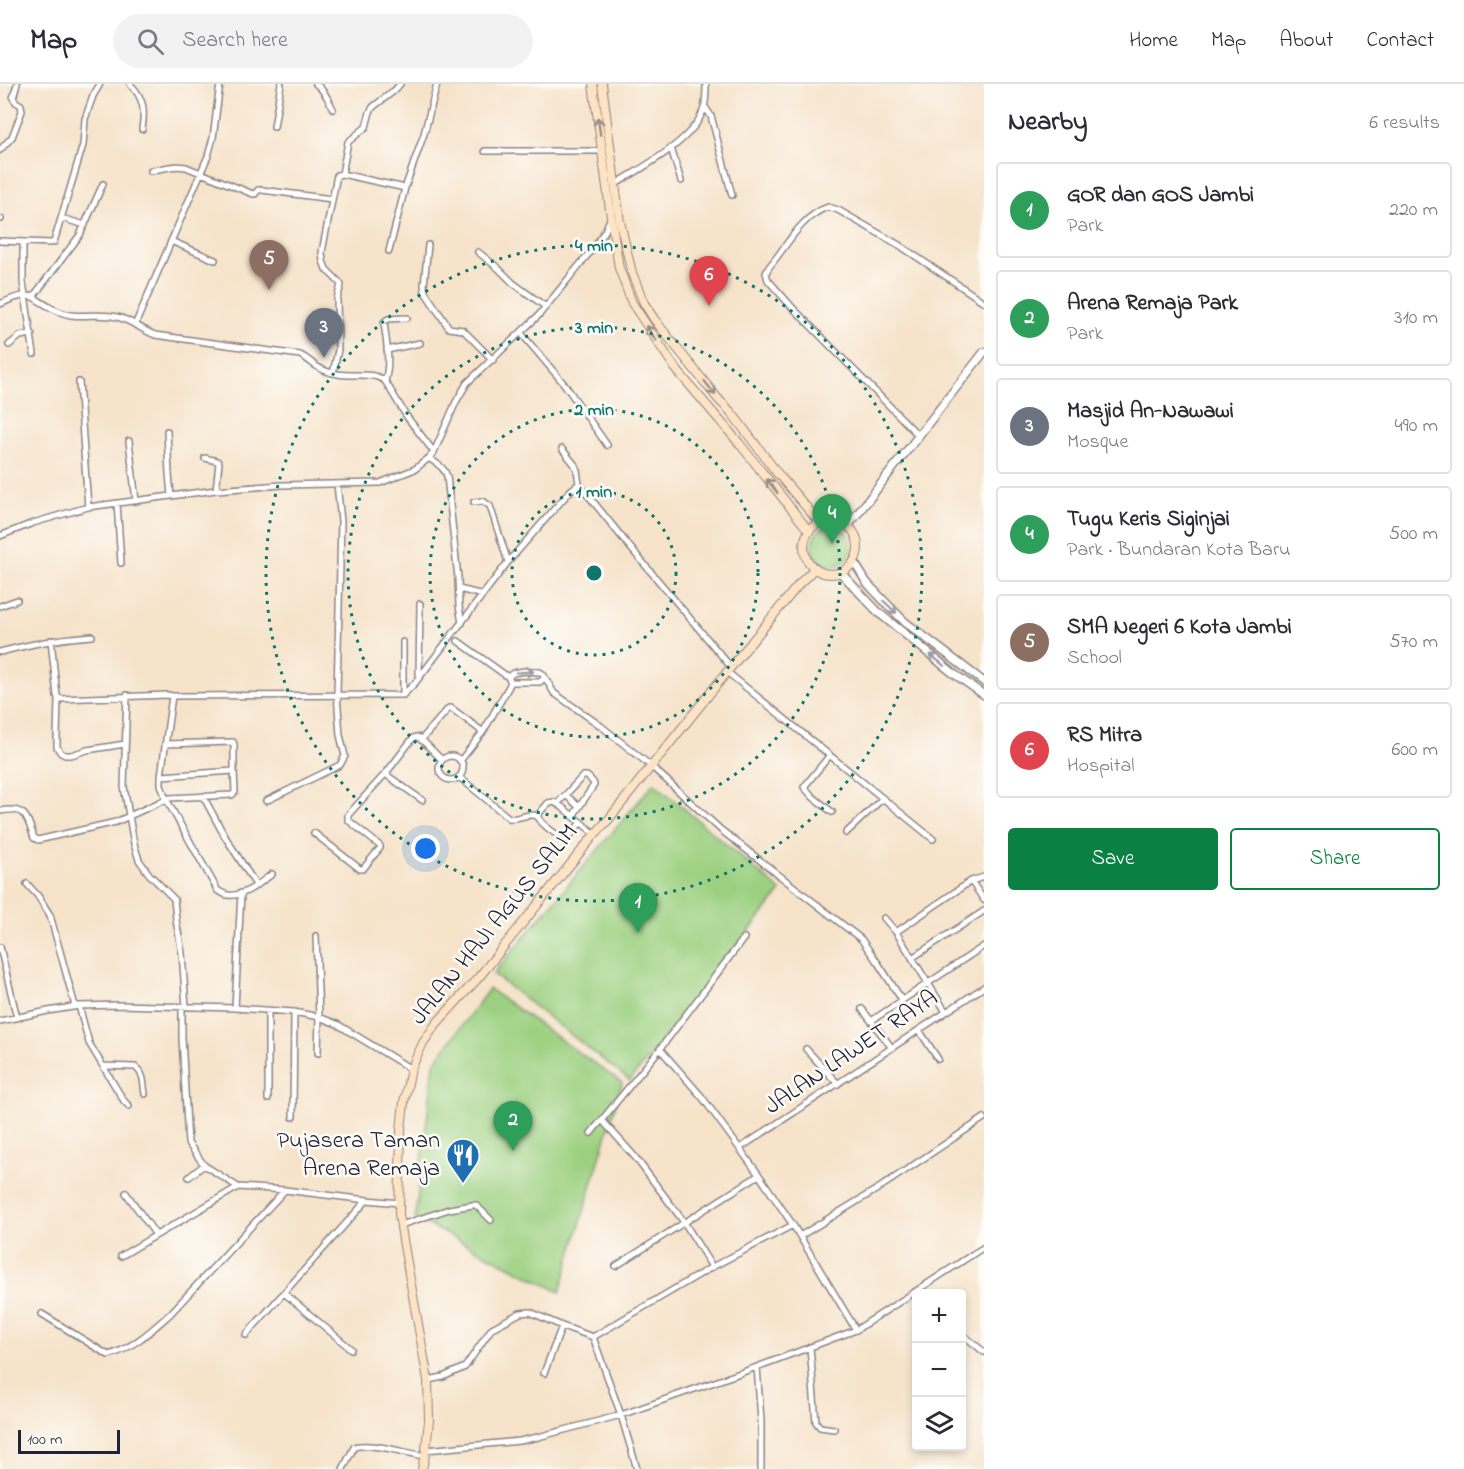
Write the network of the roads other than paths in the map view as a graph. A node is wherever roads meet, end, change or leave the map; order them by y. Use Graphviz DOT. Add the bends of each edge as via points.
graph roads {
  1 [pos="17,84"];
  2 [pos="100,84"];
  3 [pos="130,84"];
  4 [pos="220,84"];
  5 [pos="281,84"];
  6 [pos="316,84"];
  7 [pos="400,84"];
  8 [pos="437,84"];
  9 [pos="593,84"];
  10 [pos="602,84"];
  11 [pos="706,84"];
  12 [pos="705,107"];
  13 [pos="333,109"];
  14 [pos="274,127"];
  15 [pos="142,129"];
  16 [pos="671,148"];
  17 [pos="0,150"];
  18 [pos="485,151"];
  19 [pos="602,151"];
  20 [pos="151,171"];
  21 [pos="201,173"];
  22 [pos="342,174"];
  23 [pos="681,181"];
  24 [pos="103,184"];
  25 [pos="616,184"];
  26 [pos="405,188"];
  27 [pos="732,195"];
  28 [pos="332,199"];
  29 [pos="611,217"];
  30 [pos="61,218"];
  31 [pos="85,225"];
  32 [pos="0,241"];
  33 [pos="171,241"];
  34 [pos="23,242"];
  35 [pos="428,245"];
  36 [pos="389,251"];
  37 [pos="478,252"];
  38 [pos="215,260"];
  39 [pos="25,295"];
  40 [pos="33,297"];
  41 [pos="984,302"];
  42 [pos="0,304"];
  43 [pos="546,307"];
  44 [pos="407,318"];
  45 [pos="135,325"];
  46 [pos="521,333"];
  47 [pos="32,334"];
  48 [pos="420,343"];
  49 [pos="9,345"];
  50 [pos="677,348"];
  51 [pos="387,350"];
  52 [pos="984,352"];
  53 [pos="34,354"];
  54 [pos="667,357"];
  55 [pos="493,360"];
  56 [pos="333,373"];
  57 [pos="385,381"];
  58 [pos="79,382"];
  59 [pos="167,431"];
  60 [pos="918,435"];
  61 [pos="129,441"];
  62 [pos="607,445"];
  63 [pos="562,449"];
  64 [pos="434,452"];
  65 [pos="205,458"];
  66 [pos="429,458"];
  67 [pos="337,484"];
  68 [pos="579,484"];
  69 [pos="216,490"];
  70 [pos="171,496"];
  71 [pos="136,501"];
  72 [pos="474,502"];
  73 [pos="117,503"];
  74 [pos="88,507"];
  75 [pos="819,522"];
  76 [pos="848,526"];
  77 [pos="809,531"];
  78 [pos="0,536"];
  79 [pos="508,562"];
  80 [pos="854,562"];
  81 [pos="121,563"];
  82 [pos="815,568"];
  83 [pos="840,572"];
  84 [pos="459,589"];
  85 [pos="483,595"];
  86 [pos="17,600"];
  87 [pos="420,604"];
  88 [pos="0,606"];
  89 [pos="462,623"];
  90 [pos="92,636"];
  91 [pos="51,640"];
  92 [pos="458,641"];
  93 [pos="403,642"];
  94 [pos="0,652"];
  95 [pos="729,669"];
  96 [pos="419,678"];
  97 [pos="544,678"];
  98 [pos="510,680"];
  99 [pos="984,682"];
  100 [pos="337,694"];
  101 [pos="403,694"];
  102 [pos="128,695"];
  103 [pos="984,695"];
  104 [pos="172,696"];
  105 [pos="58,698"];
  106 [pos="483,732"];
  107 [pos="421,740"];
  108 [pos="125,744"];
  109 [pos="165,744"];
  110 [pos="830,755"];
  111 [pos="442,760"];
  112 [pos="460,761"];
  113 [pos="651,766"];
  114 [pos="234,771"];
  115 [pos="387,772"];
  116 [pos="161,776"];
  117 [pos="459,777"];
  118 [pos="566,795"];
  119 [pos="202,796"];
  120 [pos="166,799"];
  121 [pos="882,799"];
  122 [pos="422,800"];
  123 [pos="266,801"];
  124 [pos="558,803"];
  125 [pos="579,807"];
  126 [pos="0,811"];
  127 [pos="832,812"];
  128 [pos="537,816"];
  129 [pos="573,816"];
  130 [pos="129,817"];
  131 [pos="581,822"];
  132 [pos="314,833"];
  133 [pos="846,833"];
  134 [pos="595,834"];
  135 [pos="933,839"];
  136 [pos="272,874"];
  137 [pos="984,877"];
  138 [pos="971,881"];
  139 [pos="27,884"];
  140 [pos="256,885"];
  141 [pos="242,893"];
  142 [pos="984,900"];
  143 [pos="984,911"];
  144 [pos="884,918"];
  145 [pos="896,932"];
  146 [pos="316,936"];
  147 [pos="744,938"];
  148 [pos="984,946"];
  149 [pos="0,947"];
  150 [pos="912,958"];
  151 [pos="928,982"];
  152 [pos="984,987"];
  153 [pos="902,1000"];
  154 [pos="77,1006"];
  155 [pos="184,1007"];
  156 [pos="236,1008"];
  157 [pos="862,1009"];
  158 [pos="268,1011"];
  159 [pos="294,1012"];
  160 [pos="946,1012"];
  161 [pos="319,1017"];
  162 [pos="17,1018"];
  163 [pos="0,1021"];
  164 [pos="871,1021"];
  165 [pos="919,1030"];
  166 [pos="660,1048"];
  167 [pos="892,1048"];
  168 [pos="806,1049"];
  169 [pos="318,1053"];
  170 [pos="938,1059"];
  171 [pos="104,1066"];
  172 [pos="411,1069"];
  173 [pos="838,1084"];
  174 [pos="145,1094"];
  175 [pos="268,1099"];
  176 [pos="129,1106"];
  177 [pos="292,1117"];
  178 [pos="984,1118"];
  179 [pos="602,1120"];
  180 [pos="591,1133"];
  181 [pos="740,1148"];
  182 [pos="204,1166"];
  183 [pos="759,1175"];
  184 [pos="189,1177"];
  185 [pos="238,1187"];
  186 [pos="285,1190"];
  187 [pos="126,1193"];
  188 [pos="367,1200"];
  189 [pos="399,1203"];
  190 [pos="490,1220"];
  191 [pos="684,1222"];
  192 [pos="793,1225"];
  193 [pos="401,1226"];
  194 [pos="156,1235"];
  195 [pos="800,1236"];
  196 [pos="984,1246"];
  197 [pos="121,1256"];
  198 [pos="616,1266"];
  199 [pos="712,1267"];
  200 [pos="924,1289"];
  201 [pos="284,1293"];
  202 [pos="912,1297"];
  203 [pos="42,1314"];
  204 [pos="561,1326"];
  205 [pos="856,1330"];
  206 [pos="246,1335"];
  207 [pos="593,1337"];
  208 [pos="966,1337"];
  209 [pos="810,1347"];
  210 [pos="351,1349"];
  211 [pos="984,1352"];
  212 [pos="757,1367"];
  213 [pos="544,1373"];
  214 [pos="428,1380"];
  215 [pos="621,1415"];
  216 [pos="834,1429"];
  217 [pos="425,1453"];
  218 [pos="343,1469"];
  219 [pos="422,1469"];
  220 [pos="637,1469"];
  221 [pos="761,1469"];
  1 -- 17 [label="street" via="13,98 22,111 12,137"];
  2 -- 30 [label="street" via="85,119 83,145"];
  3 -- 15 [label="street" via="143,104"];
  4 -- 21 [label="street" via="213,138"];
  5 -- 14 [label="street"];
  6 -- 13 [label="street"];
  7 -- 22 [label="street" via="373,107 366,127 348,142"];
  8 -- 26 [label="street"];
  19 -- 9 [label="main road, one-way"];
  10 -- 25 [label="main road"];
  11 -- 12 [label="street"];
  12 -- 16 [label="street" via="697,124"];
  12 -- 27 [label="street" via="711,116"];
  16 -- 23 [label="street"];
  16 -- 25 [label="street"];
  18 -- 19 [label="street"];
  19 -- 29 [label="main road"];
  20 -- 21 [label="street" via="178,165"];
  21 -- 28 [label="street" via="253,194 262,190"];
  21 -- 33 [label="street"];
  22 -- 26 [label="street"];
  22 -- 28 [label="street" via="337,175"];
  24 -- 31 [label="street"];
  25 -- 50 [label="main road" via="632,273 644,303"];
  26 -- 36 [label="street"];
  28 -- 56 [label="street" via="322,252 326,269 341,285"];
  29 -- 43 [label="street" via="595,246"];
  54 -- 29 [label="main road, one-way" via="632,303 619,268"];
  30 -- 31 [label="street"];
  30 -- 34 [label="street" via="53,243"];
  31 -- 40 [label="street"];
  32 -- 34 [label="street"];
  33 -- 38 [label="street"];
  33 -- 45 [label="street"];
  34 -- 39 [label="street"];
  35 -- 55 [label="street" via="425,292 449,328 463,330"];
  37 -- 43 [label="street"];
  39 -- 40 [label="street"];
  39 -- 42 [label="street"];
  39 -- 47 [label="street"];
  40 -- 45 [label="street" via="56,311 106,315"];
  41 -- 60 [label="street" via="899,245 828,207 807,219 766,273 790,306"];
  43 -- 46 [label="street"];
  44 -- 51 [label="street" via="385,320"];
  45 -- 56 [label="street" via="155,335 300,355"];
  46 -- 55 [label="street"];
  46 -- 62 [label="street" via="565,385"];
  47 -- 49 [label="street" via="20,336"];
  47 -- 53 [label="street"];
  48 -- 51 [label="street"];
  50 -- 54 [label="main road"];
  50 -- 75 [label="main road, one-way"];
  51 -- 57 [label="street"];
  52 -- 60 [label="street"];
  77 -- 54 [label="main road, one-way"];
  55 -- 64 [label="street" via="467,383"];
  56 -- 57 [label="street" via="374,375"];
  57 -- 64 [label="street" via="406,417"];
  58 -- 74 [label="street"];
  59 -- 70 [label="street"];
  60 -- 76 [label="street"];
  61 -- 71 [label="street"];
  63 -- 68 [label="street" via="575,465"];
  64 -- 66 [label="street"];
  65 -- 69 [label="street" via="219,463"];
  66 -- 67 [label="street" via="415,469 380,483"];
  66 -- 84 [label="street" via="447,476"];
  67 -- 69 [label="street"];
  67 -- 100 [label="street" via="341,521"];
  68 -- 79 [label="street"];
  68 -- 95 [label="street"];
  69 -- 70 [label="street"];
  70 -- 71 [label="street"];
  71 -- 73 [label="street"];
  72 -- 79 [label="street" via="483,501 490,506"];
  73 -- 74 [label="street"];
  73 -- 81 [label="street"];
  74 -- 78 [label="street"];
  75 -- 76 [label="main road" via="835,520"];
  75 -- 77 [label="main road"];
  76 -- 80 [label="main road" via="857,538"];
  77 -- 82 [label="main road" via="804,547"];
  79 -- 85 [label="street"];
  80 -- 83 [label="main road"];
  80 -- 99 [label="street, one-way" via="867,583 905,621"];
  82 -- 83 [label="main road" via="823,573"];
  82 -- 95 [label="main road, JALAN HAJI AGUS SALIM"];
  103 -- 83 [label="street, one-way" via="879,613"];
  84 -- 85 [label="street"];
  84 -- 89 [label="street"];
  85 -- 89 [label="street"];
  86 -- 88 [label="street"];
  87 -- 96 [label="street"];
  89 -- 96 [label="street"];
  90 -- 91 [label="street"];
  91 -- 94 [label="street"];
  91 -- 105 [label="street"];
  92 -- 98 [label="street"];
  93 -- 101 [label="street"];
  95 -- 110 [label="street"];
  95 -- 113 [label="main road, JALAN HAJI AGUS SALIM"];
  96 -- 101 [label="street"];
  97 -- 98 [label="street" via="540,682"];
  98 -- 97 [label="street, one-way" via="513,673 524,671 540,672"];
  97 -- 113 [label="street" via="555,693"];
  98 -- 106 [label="street"];
  100 -- 101 [label="street"];
  100 -- 104 [label="street"];
  100 -- 123 [label="street" via="345,756 340,765"];
  102 -- 104 [label="street"];
  102 -- 105 [label="street"];
  102 -- 108 [label="street"];
  104 -- 109 [label="street"];
  105 -- 108 [label="street" via="57,747 61,753 71,755"];
  106 -- 107 [label="street" via="449,708"];
  106 -- 112 [label="street"];
  107 -- 111 [label="street"];
  107 -- 115 [label="street" via="413,738"];
  108 -- 130 [label="street" via="124,787"];
  109 -- 114 [label="street" via="233,742"];
  109 -- 116 [label="street"];
  110 -- 121 [label="street"];
  110 -- 127 [label="street" via="804,787"];
  111 -- 112 [label="street" via="452,756"];
  111 -- 117 [label="street" via="439,770 445,780"];
  112 -- 117 [label="street"];
  113 -- 134 [label="main road, JALAN HAJI AGUS SALIM"];
  113 -- 153 [label="street" via="721,830 861,939"];
  114 -- 116 [label="street"];
  114 -- 119 [label="street" via="233,795"];
  115 -- 122 [label="street"];
  115 -- 132 [label="street" via="348,817 380,846 363,869"];
  116 -- 120 [label="street"];
  117 -- 128 [label="street" via="509,818 531,813"];
  118 -- 124 [label="street"];
  118 -- 125 [label="street"];
  118 -- 125 [label="street" via="587,776 594,785"];
  119 -- 120 [label="street"];
  119 -- 140 [label="street"];
  120 -- 130 [label="street"];
  120 -- 141 [label="street" via="218,891 228,895"];
  121 -- 133 [label="street"];
  121 -- 135 [label="street"];
  124 -- 128 [label="street" via="550,801"];
  124 -- 129 [label="street"];
  125 -- 129 [label="street"];
  126 -- 130 [label="street" via="22,812 38,840"];
  128 -- 131 [label="street" via="565,839"];
  129 -- 131 [label="street"];
  130 -- 155 [label="street" via="139,860 174,899"];
  131 -- 134 [label="street"];
  134 -- 172 [label="main road, JALAN HAJI AGUS SALIM" via="436,1024"];
  136 -- 140 [label="street"];
  137 -- 138 [label="street"];
  138 -- 142 [label="street"];
  138 -- 145 [label="street"];
  139 -- 154 [label="street" via="50,915"];
  140 -- 141 [label="street"];
  141 -- 156 [label="street"];
  143 -- 150 [label="street"];
  144 -- 145 [label="street"];
  145 -- 150 [label="street"];
  146 -- 161 [label="street"];
  147 -- 166 [label="street"];
  148 -- 151 [label="street"];
  149 -- 162 [label="street"];
  150 -- 151 [label="street"];
  151 -- 153 [label="street"];
  151 -- 160 [label="street"];
  152 -- 160 [label="street, JALAN LAWET RAYA"];
  153 -- 164 [label="street"];
  154 -- 155 [label="street"];
  154 -- 162 [label="street"];
  154 -- 171 [label="street" via="89,1043"];
  155 -- 156 [label="street"];
  155 -- 182 [label="street" via="188,1143"];
  156 -- 158 [label="street"];
  157 -- 164 [label="street"];
  158 -- 159 [label="street"];
  158 -- 175 [label="street"];
  159 -- 161 [label="street"];
  159 -- 177 [label="street"];
  160 -- 165 [label="street, JALAN LAWET RAYA"];
  161 -- 169 [label="street"];
  161 -- 172 [label="street"];
  162 -- 163 [label="street"];
  164 -- 167 [label="street"];
  165 -- 167 [label="street, JALAN LAWET RAYA"];
  165 -- 170 [label="street"];
  166 -- 179 [label="street"];
  166 -- 181 [label="street"];
  167 -- 173 [label="street, JALAN LAWET RAYA"];
  168 -- 173 [label="street"];
  171 -- 174 [label="street" via="138,1069"];
  171 -- 176 [label="street"];
  172 -- 189 [label="main road, JALAN HAJI AGUS SALIM" via="401,1130"];
  173 -- 181 [label="street, JALAN LAWET RAYA"];
  178 -- 195 [label="street"];
  179 -- 180 [label="street"];
  179 -- 191 [label="street"];
  181 -- 183 [label="street"];
  182 -- 184 [label="street"];
  182 -- 185 [label="street"];
  183 -- 191 [label="street"];
  183 -- 192 [label="street"];
  185 -- 186 [label="street"];
  185 -- 194 [label="street"];
  186 -- 188 [label="street"];
  186 -- 203 [label="street" via="170,1314 130,1345 108,1355"];
  187 -- 194 [label="street"];
  188 -- 189 [label="street"];
  188 -- 201 [label="street"];
  189 -- 193 [label="main road, JALAN HAJI AGUS SALIM"];
  190 -- 193 [label="street" via="473,1204"];
  191 -- 198 [label="street"];
  191 -- 199 [label="street"];
  192 -- 195 [label="street"];
  192 -- 199 [label="street"];
  193 -- 214 [label="main road, JALAN HAJI AGUS SALIM"];
  194 -- 197 [label="street"];
  195 -- 205 [label="street"];
  196 -- 200 [label="street"];
  199 -- 207 [label="street"];
  201 -- 206 [label="street"];
  201 -- 210 [label="street"];
  202 -- 205 [label="street"];
  204 -- 207 [label="street"];
  204 -- 213 [label="street"];
  204 -- 214 [label="street" via="531,1312 520,1312 492,1328 465,1366"];
  205 -- 209 [label="street"];
  207 -- 215 [label="street"];
  208 -- 211 [label="street"];
  209 -- 212 [label="street"];
  209 -- 216 [label="street" via="816,1422 820,1427"];
  212 -- 215 [label="street"];
  212 -- 221 [label="street"];
  214 -- 217 [label="main road, JALAN HAJI AGUS SALIM"];
  215 -- 217 [label="street" via="520,1441"];
  215 -- 220 [label="street"];
  217 -- 218 [label="street" via="358,1446"];
  217 -- 219 [label="main road, JALAN HAJI AGUS SALIM"];
}
